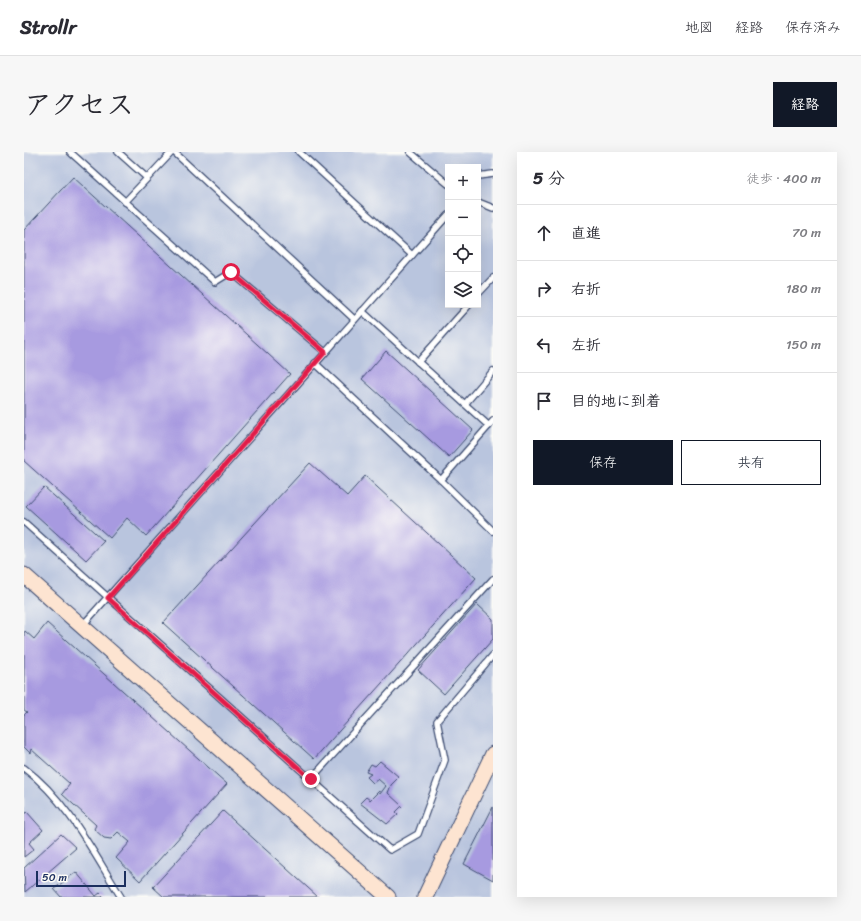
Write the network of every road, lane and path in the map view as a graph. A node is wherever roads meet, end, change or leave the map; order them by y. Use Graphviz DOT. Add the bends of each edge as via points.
graph roads {
  1 [pos="70,152"];
  2 [pos="118,152"];
  3 [pos="173,152"];
  4 [pos="299,152"];
  5 [pos="410,152"];
  6 [pos="493,174"];
  7 [pos="481,176"];
  8 [pos="147,178"];
  9 [pos="445,180"];
  10 [pos="125,202"];
  11 [pos="481,203"];
  12 [pos="493,208"];
  13 [pos="445,218"];
  14 [pos="412,255"];
  15 [pos="493,278"];
  16 [pos="481,291"];
  17 [pos="466,308"];
  18 [pos="362,311"];
  19 [pos="354,319"];
  20 [pos="325,352"];
  21 [pos="418,362"];
  22 [pos="315,363"];
  23 [pos="493,371"];
  24 [pos="465,404"];
  25 [pos="491,423"];
  26 [pos="441,480"];
  27 [pos="24,522"];
  28 [pos="493,531"];
  29 [pos="24,575"];
  30 [pos="493,579"];
  31 [pos="108,598"];
  32 [pos="82,627"];
  33 [pos="493,655"];
  34 [pos="493,754"];
  35 [pos="24,768"];
  36 [pos="311,779"];
  37 [pos="121,897"];
  38 [pos="388,897"];
  39 [pos="425,897"];
  1 -- 10 [label="lane"];
  2 -- 8 [label="lane"];
  3 -- 8 [label="lane"];
  3 -- 19 [label="lane"];
  4 -- 14 [label="lane"];
  5 -- 9 [label="lane"];
  6 -- 7 [label="lane"];
  8 -- 10 [label="lane"];
  10 -- 20 [label="lane" via="215,282 231,272"];
  11 -- 12 [label="lane"];
  13 -- 14 [label="lane"];
  14 -- 18 [label="lane"];
  15 -- 16 [label="lane"];
  17 -- 21 [label="lane"];
  18 -- 19 [label="lane"];
  18 -- 21 [label="lane"];
  19 -- 20 [label="lane"];
  20 -- 22 [label="lane"];
  21 -- 24 [label="lane"];
  22 -- 26 [label="lane"];
  22 -- 31 [label="lane"];
  23 -- 24 [label="lane"];
  24 -- 25 [label="lane"];
  25 -- 26 [label="lane"];
  26 -- 28 [label="lane"];
  27 -- 31 [label="lane"];
  29 -- 32 [label="street"];
  30 -- 36 [label="lane"];
  31 -- 32 [label="lane"];
  31 -- 36 [label="lane"];
  32 -- 38 [label="street"];
  33 -- 36 [label="lane" via="437,721 445,760 418,834 390,850"];
  34 -- 39 [label="street"];
  35 -- 37 [label="lane" via="41,781 64,808"];
}
